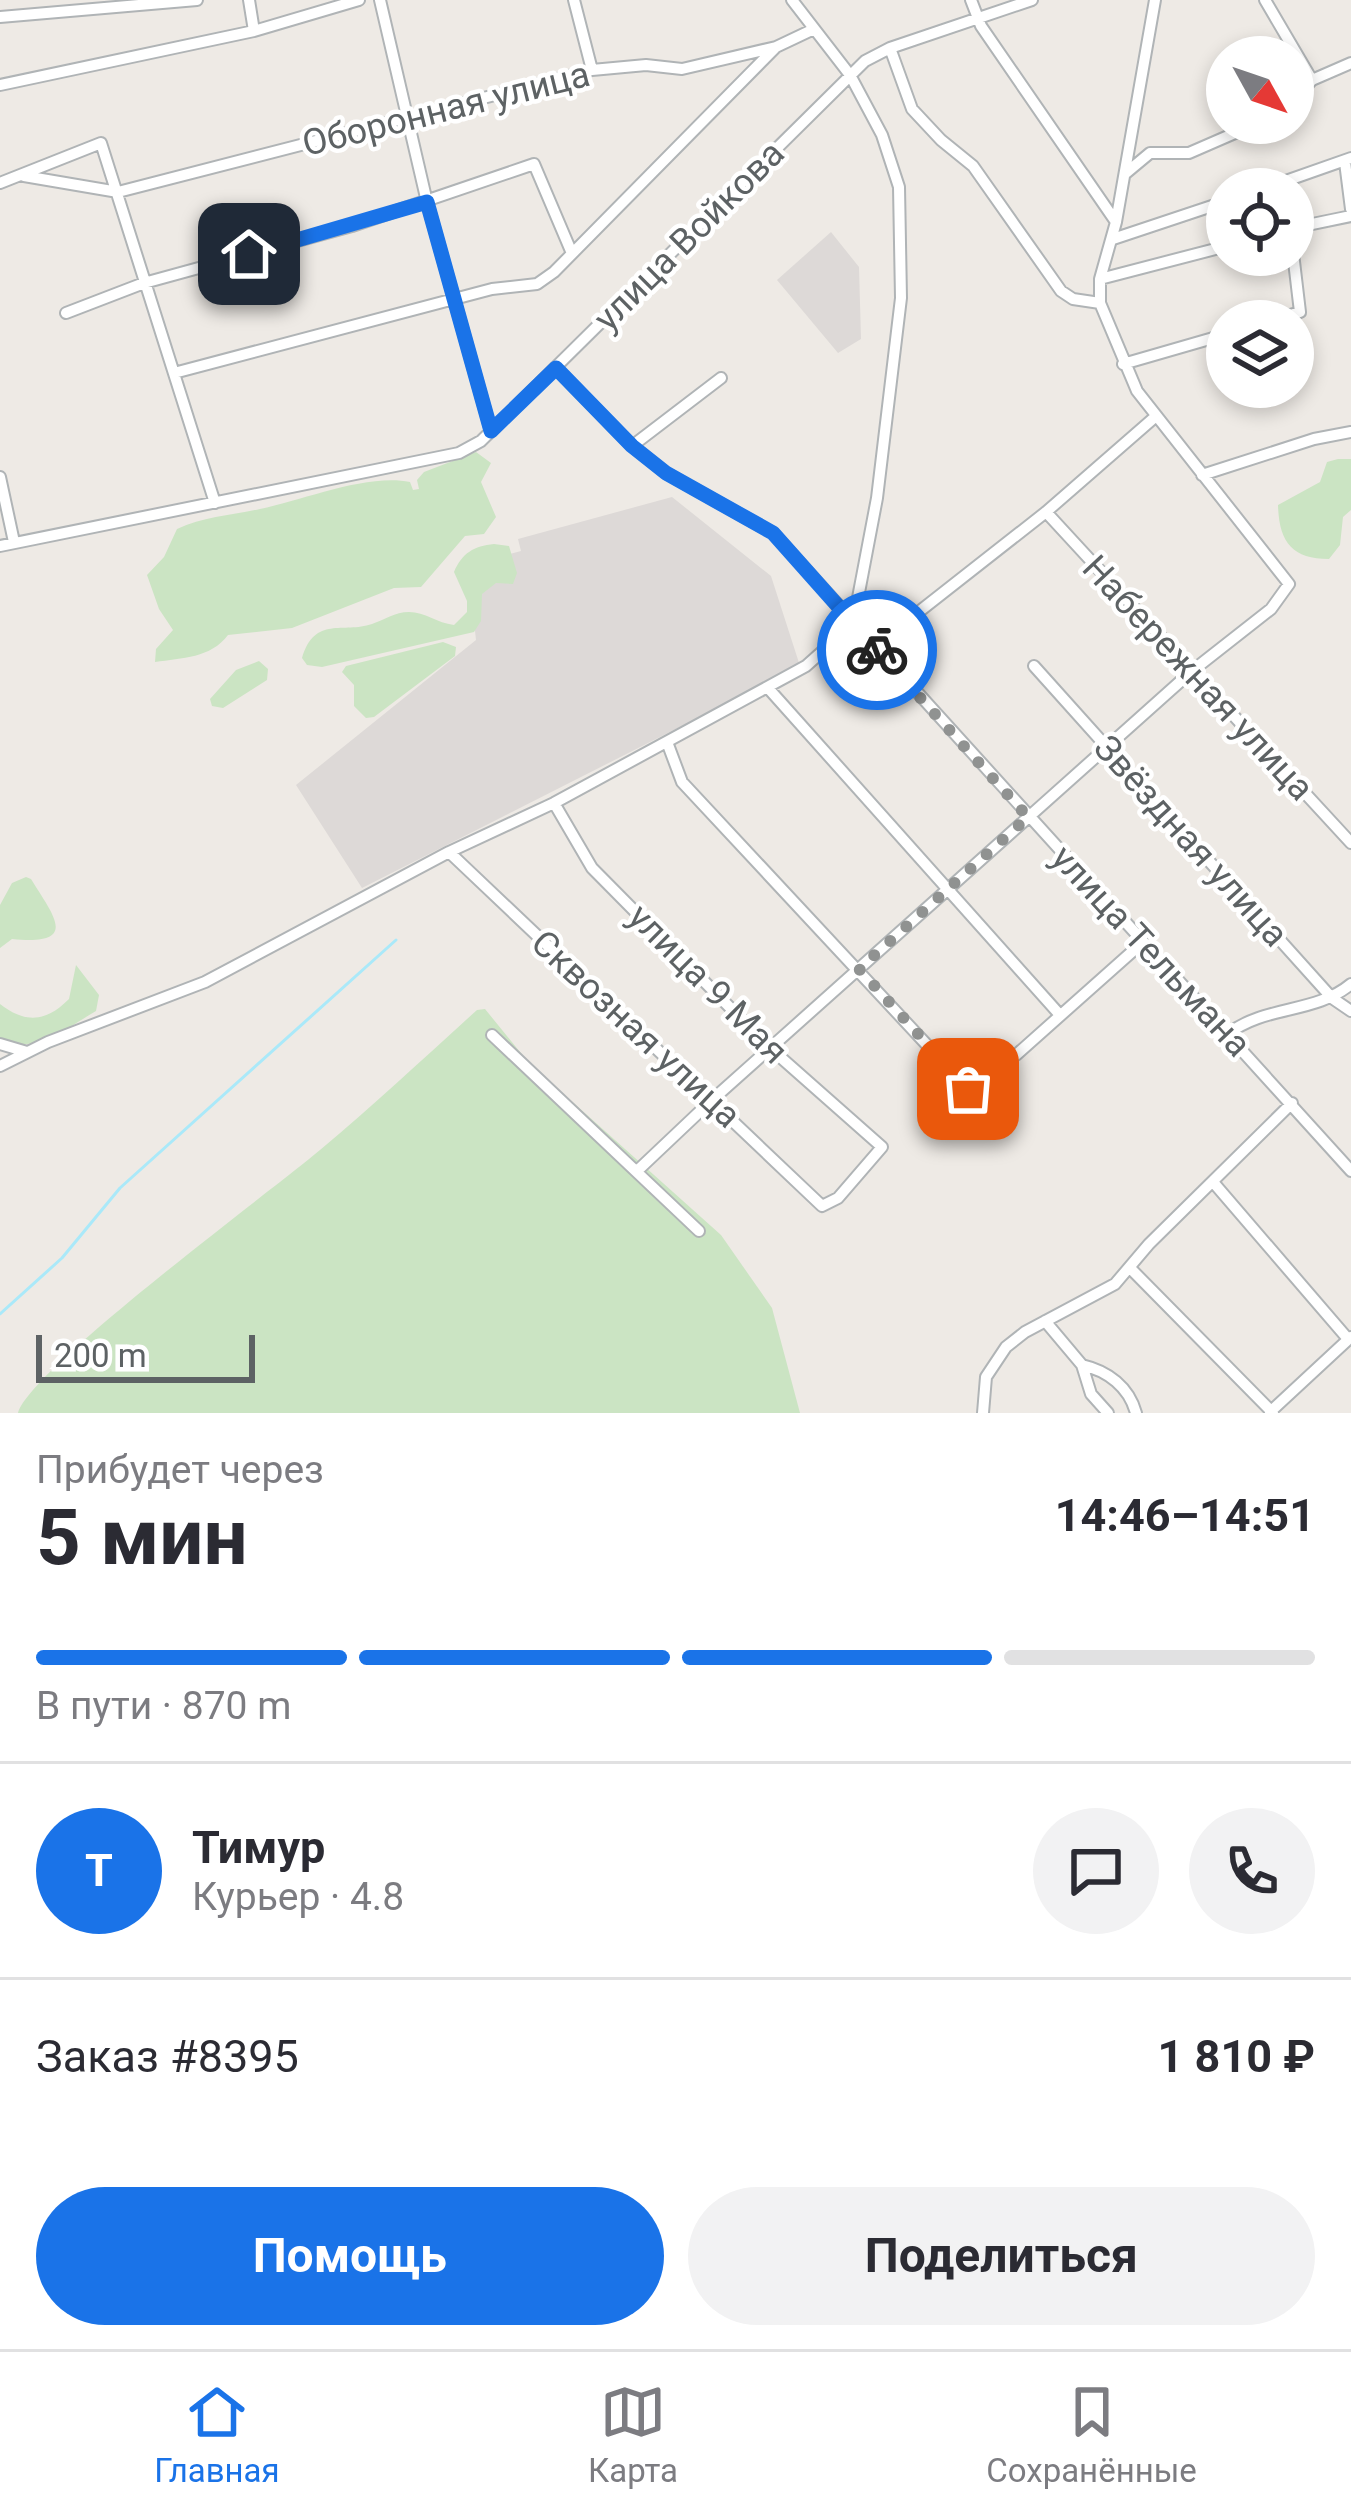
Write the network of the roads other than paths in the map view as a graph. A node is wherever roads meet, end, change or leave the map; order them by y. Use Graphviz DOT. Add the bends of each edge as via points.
graph roads {
  1 [pos="197,0"];
  2 [pos="249,0"];
  3 [pos="358,0"];
  4 [pos="380,0"];
  5 [pos="574,0"];
  6 [pos="792,0"];
  7 [pos="971,0"];
  8 [pos="1032,0"];
  9 [pos="1155,0"];
  10 [pos="1265,0"];
  11 [pos="94,4"];
  12 [pos="0,17"];
  13 [pos="976,17"];
  14 [pos="814,29"];
  15 [pos="254,31"];
  16 [pos="1286,36"];
  17 [pos="776,47"];
  18 [pos="890,48"];
  19 [pos="1351,63"];
  20 [pos="592,70"];
  21 [pos="850,75"];
  22 [pos="1314,79"];
  23 [pos="0,85"];
  24 [pos="406,118"];
  25 [pos="1210,144"];
  26 [pos="1348,160"];
  27 [pos="1314,172"];
  28 [pos="1126,173"];
  29 [pos="24,176"];
  30 [pos="0,183"];
  31 [pos="118,192"];
  32 [pos="427,202"];
  33 [pos="1206,208"];
  34 [pos="1351,212"];
  35 [pos="1116,221"];
  36 [pos="1314,222"];
  37 [pos="1113,239"];
  38 [pos="572,251"];
  39 [pos="1206,251"];
  40 [pos="1100,279"];
  41 [pos="144,283"];
  42 [pos="454,301"];
  43 [pos="1100,303"];
  44 [pos="66,313"];
  45 [pos="1206,340"];
  46 [pos="1123,364"];
  47 [pos="556,368"];
  48 [pos="174,373"];
  49 [pos="722,378"];
  50 [pos="1155,416"];
  51 [pos="491,431"];
  52 [pos="1351,432"];
  53 [pos="632,446"];
  54 [pos="1202,475"];
  55 [pos="0,477"];
  56 [pos="215,503"];
  57 [pos="1046,512"];
  58 [pos="14,542"];
  59 [pos="0,546"];
  60 [pos="853,624"];
  61 [pos="874,647"];
  62 [pos="1034,666"];
  63 [pos="1192,671"];
  64 [pos="768,688"];
  65 [pos="667,742"];
  66 [pos="1107,747"];
  67 [pos="554,803"];
  68 [pos="1028,817"];
  69 [pos="1351,843"];
  70 [pos="449,852"];
  71 [pos="947,890"];
  72 [pos="1143,942"];
  73 [pos="859,969"];
  74 [pos="1351,984"];
  75 [pos="1331,998"];
  76 [pos="1351,1011"];
  77 [pos="1060,1015"];
  78 [pos="1228,1034"];
  79 [pos="492,1036"];
  80 [pos="0,1044"];
  81 [pos="770,1048"];
  82 [pos="27,1052"];
  83 [pos="1016,1055"];
  84 [pos="0,1066"];
  85 [pos="968,1089"];
  86 [pos="712,1100"];
  87 [pos="1292,1103"];
  88 [pos="638,1171"];
  89 [pos="1351,1171"];
  90 [pos="1213,1182"];
  91 [pos="822,1206"];
  92 [pos="699,1231"];
  93 [pos="1131,1269"];
  94 [pos="1045,1321"];
  95 [pos="1350,1338"];
  96 [pos="1082,1366"];
  97 [pos="1271,1412"];
  98 [pos="983,1413"];
  99 [pos="1108,1413"];
  100 [pos="1136,1413"];
  1 -- 11 [label="street"];
  2 -- 15 [label="street"];
  3 -- 15 [label="street"];
  4 -- 24 [label="street"];
  5 -- 20 [label="street"];
  6 -- 14 [label="street"];
  7 -- 13 [label="street"];
  8 -- 13 [label="street, улица Войкова"];
  9 -- 28 [label="street"];
  10 -- 16 [label="street"];
  11 -- 12 [label="street"];
  13 -- 18 [label="street, улица Войкова"];
  13 -- 35 [label="street"];
  14 -- 17 [label="street"];
  14 -- 21 [label="street"];
  15 -- 23 [label="street"];
  17 -- 20 [label="street, Оборонная улица" via="682,69"];
  17 -- 38 [label="street"];
  18 -- 21 [label="street, улица Войкова"];
  18 -- 43 [label="street" via="912,109 974,166 1061,291"];
  19 -- 22 [label="street"];
  20 -- 24 [label="street, Оборонная улица"];
  21 -- 47 [label="street, улица Войкова"];
  21 -- 60 [label="street" via="895,169 903,226 877,498"];
  24 -- 31 [label="street, Оборонная улица"];
  24 -- 32 [label="street"];
  25 -- 28 [label="street" via="1150,153"];
  26 -- 27 [label="street"];
  26 -- 34 [label="street"];
  28 -- 35 [label="street"];
  29 -- 30 [label="street"];
  29 -- 31 [label="street"];
  29 -- 31 [label="street" via="101,143"];
  31 -- 41 [label="street"];
  32 -- 38 [label="street" via="534,164"];
  32 -- 41 [label="street"];
  32 -- 42 [label="street"];
  33 -- 37 [label="street"];
  34 -- 36 [label="street"];
  35 -- 37 [label="street"];
  37 -- 40 [label="street"];
  38 -- 42 [label="street" via="537,284"];
  39 -- 40 [label="street"];
  40 -- 43 [label="street"];
  41 -- 44 [label="street"];
  41 -- 48 [label="street"];
  42 -- 48 [label="street"];
  42 -- 51 [label="street"];
  43 -- 46 [label="street"];
  45 -- 46 [label="street"];
  46 -- 50 [label="street"];
  47 -- 51 [label="street, улица Войкова"];
  47 -- 53 [label="street, улица Тельмана"];
  48 -- 56 [label="street"];
  49 -- 53 [label="street"];
  50 -- 54 [label="street"];
  50 -- 57 [label="street"];
  51 -- 56 [label="street, улица Войкова" via="441,459"];
  52 -- 54 [label="street"];
  53 -- 60 [label="street, улица Тельмана" via="773,533"];
  54 -- 63 [label="street" via="1289,584 1271,609"];
  55 -- 58 [label="street"];
  56 -- 58 [label="street, улица Войкова"];
  57 -- 61 [label="street"];
  57 -- 63 [label="street, Набережная улица"];
  58 -- 59 [label="street, улица Войкова"];
  60 -- 61 [label="street, улица Тельмана"];
  60 -- 64 [label="street"];
  61 -- 68 [label="street, улица Тельмана"];
  62 -- 66 [label="street, Звёздная улица"];
  63 -- 66 [label="street"];
  63 -- 69 [label="street, Набережная улица"];
  64 -- 65 [label="street"];
  64 -- 71 [label="street"];
  65 -- 67 [label="street"];
  65 -- 73 [label="street" via="682,782"];
  66 -- 68 [label="street"];
  66 -- 75 [label="street, Звёздная улица"];
  67 -- 70 [label="street"];
  67 -- 81 [label="street, улица 9 Мая" via="592,868"];
  68 -- 71 [label="street"];
  68 -- 72 [label="street, улица Тельмана"];
  70 -- 82 [label="street" via="205,982"];
  70 -- 86 [label="street, Сквозная улица"];
  71 -- 73 [label="street"];
  71 -- 77 [label="street"];
  72 -- 77 [label="street"];
  72 -- 78 [label="street, улица Тельмана"];
  73 -- 81 [label="street"];
  73 -- 85 [label="street"];
  74 -- 75 [label="street"];
  75 -- 76 [label="street, Звёздная улица"];
  75 -- 78 [label="street" via="1254,1016"];
  77 -- 83 [label="street"];
  78 -- 87 [label="street, улица Тельмана"];
  79 -- 88 [label="street"];
  80 -- 82 [label="street"];
  81 -- 86 [label="street"];
  81 -- 91 [label="street, улица 9 Мая" via="882,1147"];
  82 -- 84 [label="street"];
  86 -- 88 [label="street"];
  86 -- 91 [label="street, Сквозная улица"];
  87 -- 89 [label="street, улица Тельмана"];
  87 -- 90 [label="street"];
  88 -- 92 [label="street"];
  90 -- 93 [label="street"];
  90 -- 95 [label="street"];
  93 -- 94 [label="street"];
  93 -- 97 [label="street"];
  94 -- 96 [label="street"];
  94 -- 98 [label="street" via="993,1362"];
  95 -- 97 [label="street"];
  96 -- 99 [label="street"];
  96 -- 100 [label="street" via="1115,1380"];
}
